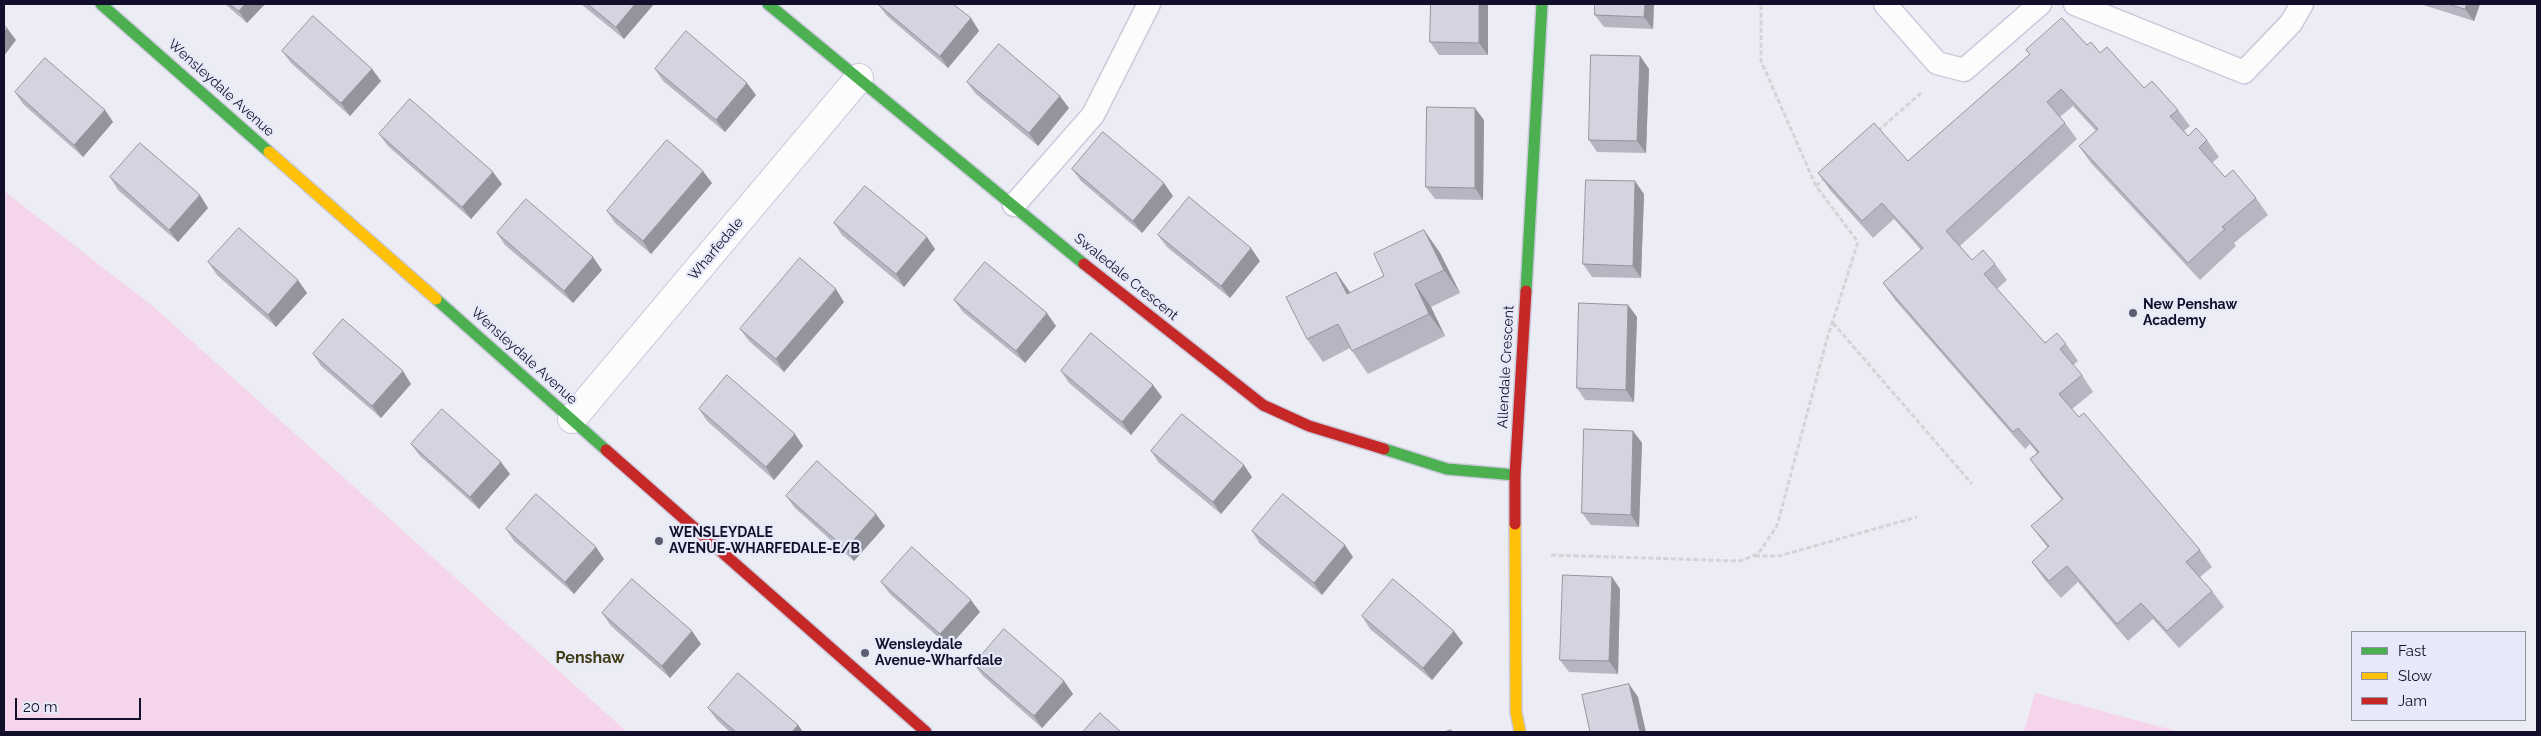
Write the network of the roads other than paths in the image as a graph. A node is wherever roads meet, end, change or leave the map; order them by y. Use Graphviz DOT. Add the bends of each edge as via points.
graph roads {
  1 [pos="101,4"];
  2 [pos="768,4"];
  3 [pos="1149,4"];
  4 [pos="1542,4"];
  5 [pos="1885,4"];
  6 [pos="2040,4"];
  7 [pos="2075,4"];
  8 [pos="2302,4"];
  9 [pos="859,78"];
  10 [pos="1014,205"];
  11 [pos="572,418"];
  12 [pos="1515,476"];
  13 [pos="926,732"];
  14 [pos="1520,732"];
  1 -- 11 [label="street, Wensleydale Avenue"];
  2 -- 9 [label="street, Swaledale Crescent"];
  3 -- 10 [label="lane" via="1093,115"];
  4 -- 12 [label="street, Allendale Crescent"];
  5 -- 6 [label="lane" via="1937,63 1964,70"];
  7 -- 8 [label="lane" via="2244,72 2291,23"];
  9 -- 10 [label="street, Swaledale Crescent"];
  9 -- 11 [label="street, Wharfedale"];
  10 -- 12 [label="street, Swaledale Crescent" via="1263,405 1309,426 1447,469"];
  11 -- 13 [label="street, Wensleydale Avenue"];
  12 -- 14 [label="street, Allendale Crescent" via="1516,712"];
}
